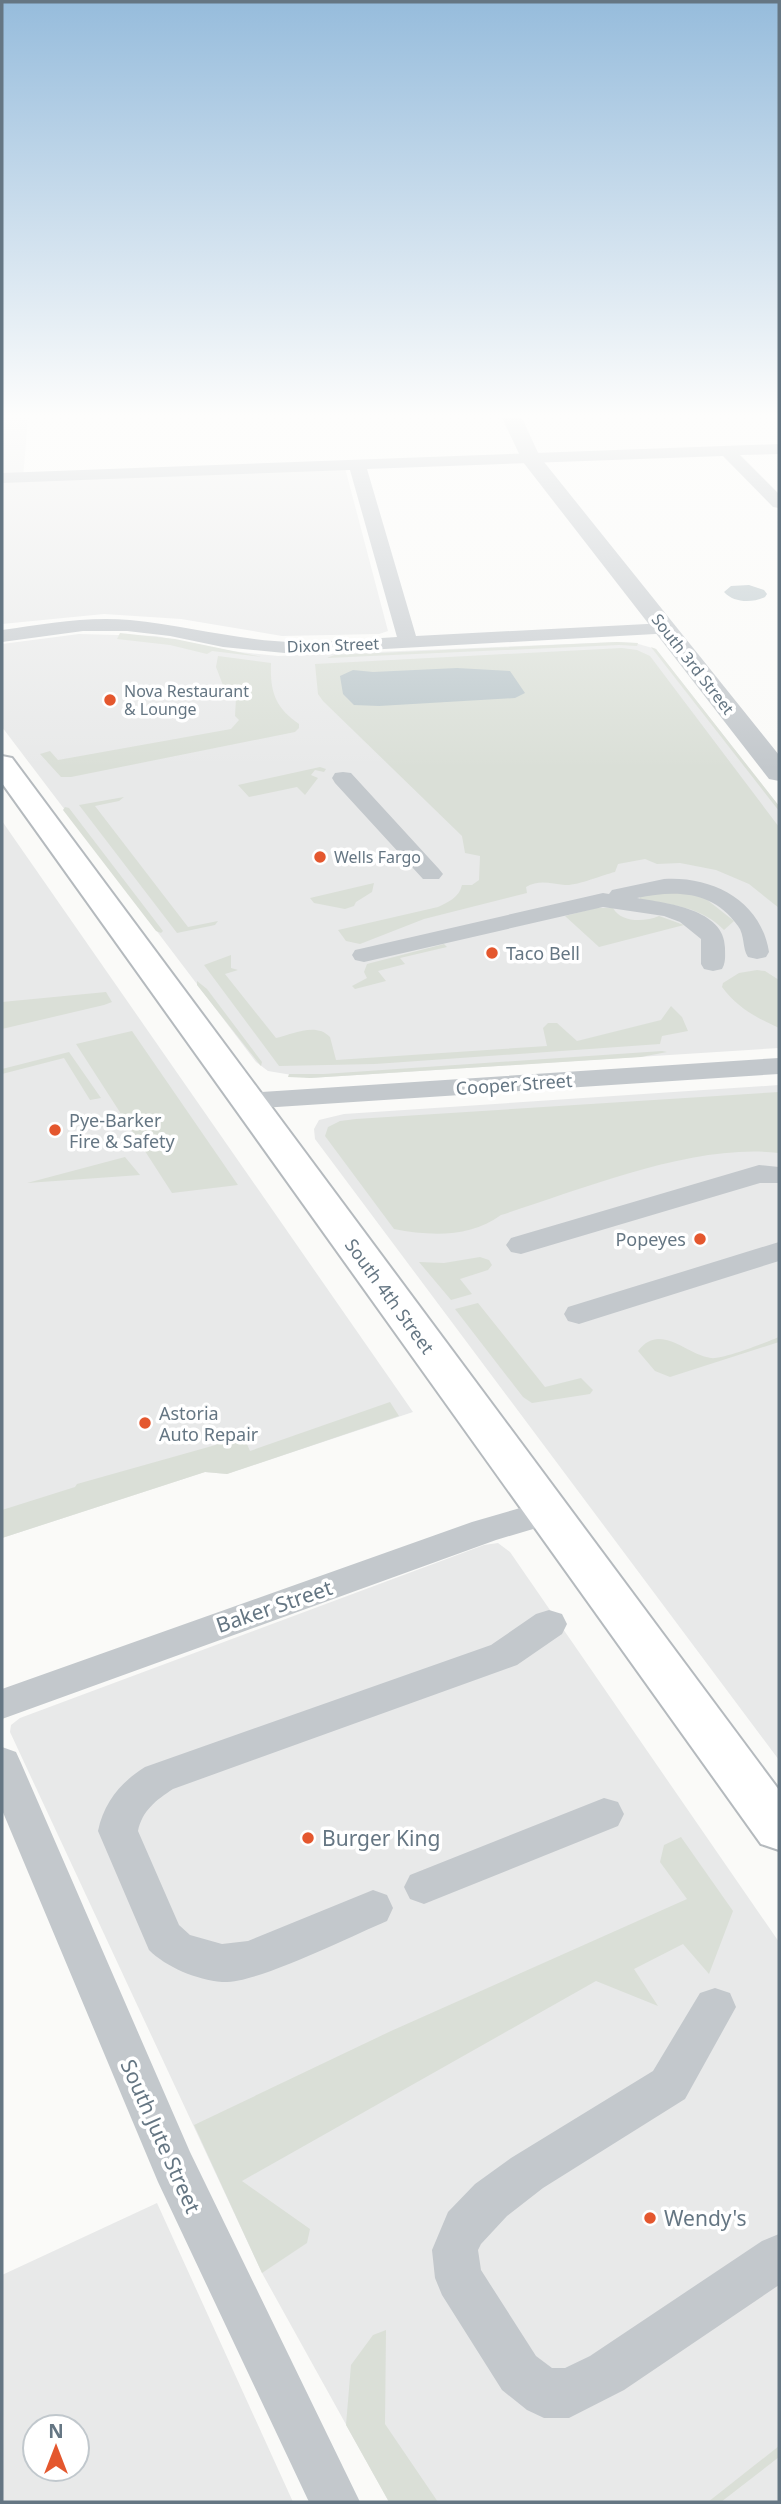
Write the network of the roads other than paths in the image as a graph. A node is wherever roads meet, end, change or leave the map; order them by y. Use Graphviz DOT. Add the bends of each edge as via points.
graph roads {
  1 [pos="377,535"];
  2 [pos="591,535"];
  3 [pos="666,629"];
  4 [pos="2,636"];
  5 [pos="408,643"];
  6 [pos="2,764"];
  7 [pos="779,773"];
  8 [pos="425,882"];
  9 [pos="603,900"];
  10 [pos="757,952"];
  11 [pos="364,956"];
  12 [pos="713,964"];
  13 [pos="779,1066"];
  14 [pos="248,1101"];
  15 [pos="779,1175"];
  16 [pos="521,1245"];
  17 [pos="779,1251"];
  18 [pos="579,1314"];
  19 [pos="548,1511"];
  20 [pos="549,1624"];
  21 [pos="2,1703"];
  22 [pos="2,1763"];
  23 [pos="604,1814"];
  24 [pos="779,1829"];
  25 [pos="424,1887"];
  26 [pos="373,1908"];
  27 [pos="715,2007"];
  28 [pos="779,2257"];
  29 [pos="335,2502"];
  1 -- 5 [label="lane"];
  2 -- 3 [label="street, South 3rd Street"];
  3 -- 5 [label="lane, Dixon Street"];
  3 -- 7 [label="street, South 3rd Street"];
  4 -- 5 [label="lane, Dixon Street" via="83,625 127,625 265,646"];
  6 -- 14 [label="main road, South 4th Street"];
  8 -- 8 [label="lane" via="331,792 351,770"];
  9 -- 10 [label="lane" via="663,885 702,888 719,895 753,926"];
  9 -- 11 [label="lane"];
  9 -- 12 [label="lane" via="688,917 713,938"];
  13 -- 14 [label="lane, Cooper Street"];
  14 -- 19 [label="main road, South 4th Street"];
  15 -- 16 [label="lane" via="759,1174"];
  17 -- 18 [label="lane"];
  19 -- 21 [label="lane, Baker Street"];
  19 -- 24 [label="main road, South 4th Street"];
  20 -- 26 [label="lane" via="504,1655 159,1778 140,1790 119,1819 118,1831 164,1937 191,1955 222,1962 250,1959"];
  22 -- 29 [label="lane, South Jute Street" via="174,2167"];
  23 -- 25 [label="lane"];
  27 -- 28 [label="lane" via="670,2085 527,2173 464,2228 456,2250 459,2278 519,2373 544,2393 569,2393 607,2373"];
}
